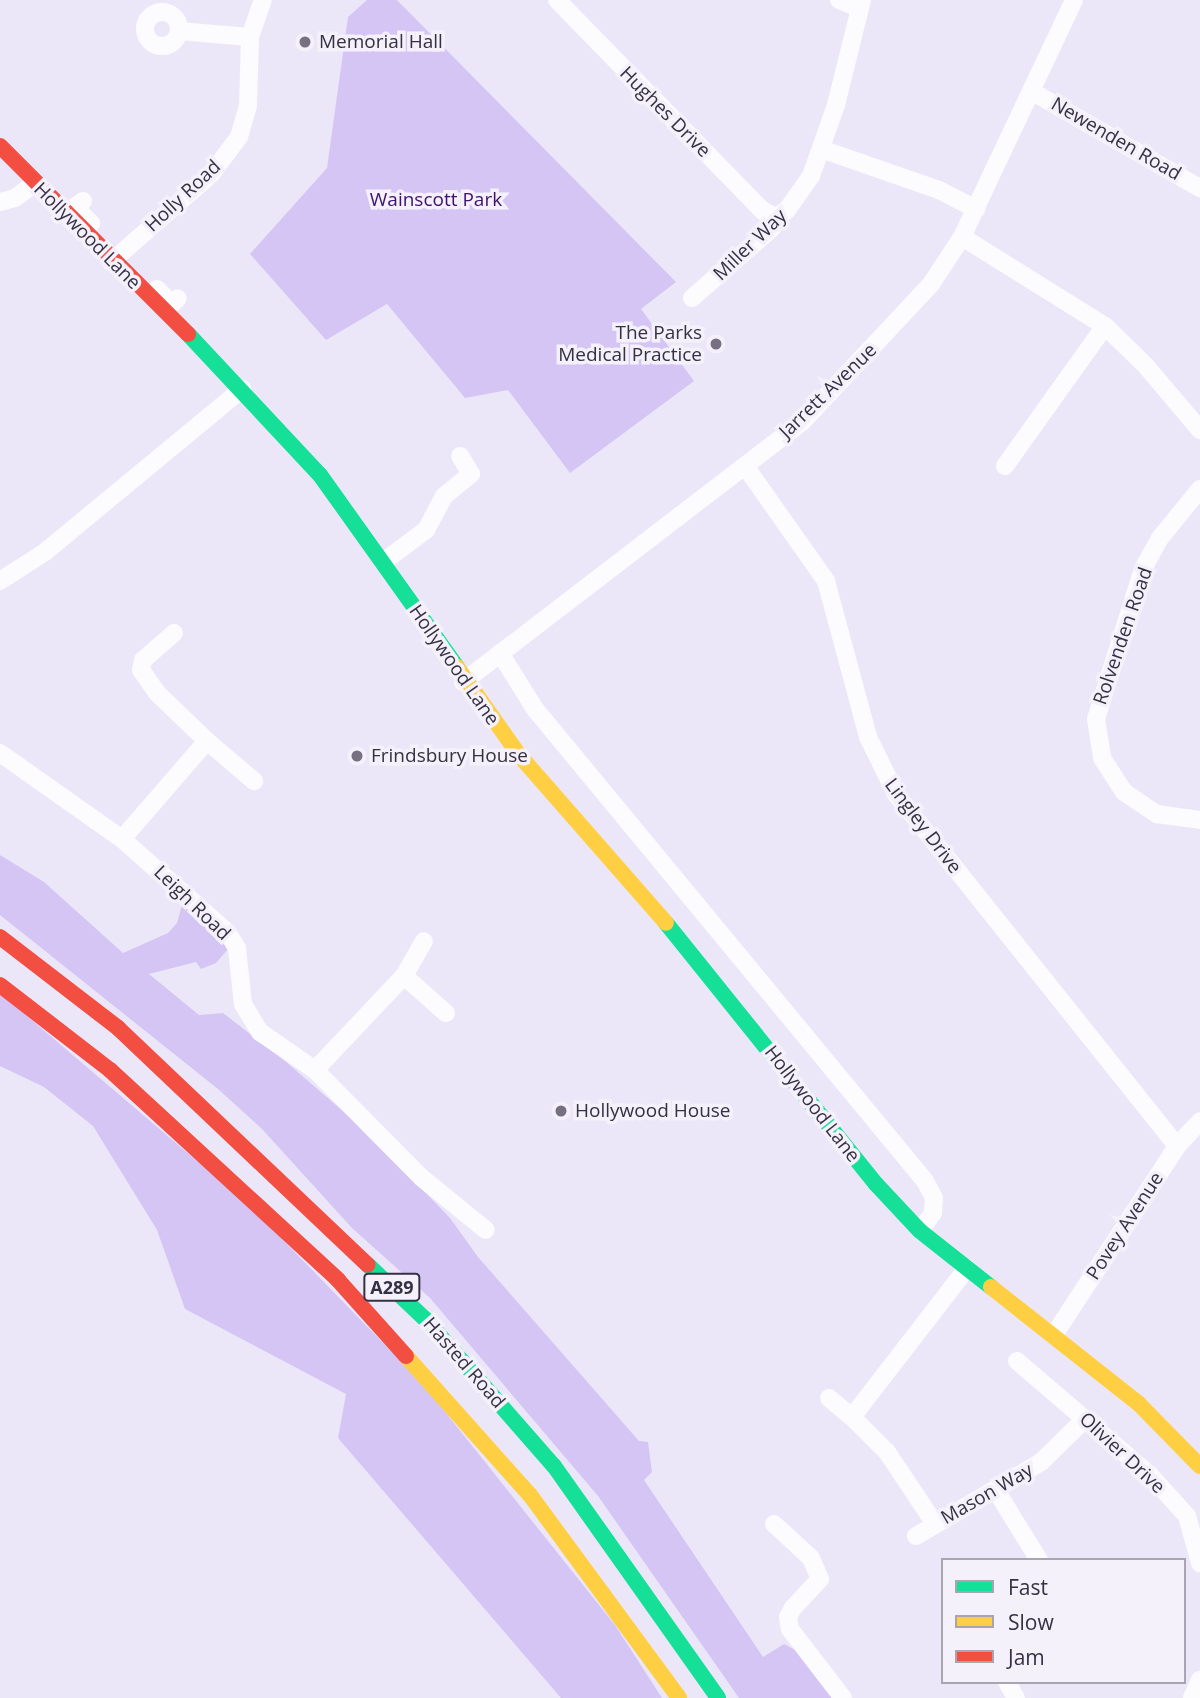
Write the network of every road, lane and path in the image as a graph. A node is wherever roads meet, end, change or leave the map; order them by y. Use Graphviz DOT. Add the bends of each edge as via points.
graph roads {
  1 [pos="263,0"];
  2 [pos="557,0"];
  3 [pos="839,0"];
  4 [pos="1074,0"];
  5 [pos="861,4"];
  6 [pos="179,31"];
  7 [pos="250,37"];
  8 [pos="1031,91"];
  9 [pos="0,146"];
  10 [pos="821,149"];
  11 [pos="35,183"];
  12 [pos="1200,188"];
  13 [pos="83,201"];
  14 [pos="0,202"];
  15 [pos="976,209"];
  16 [pos="776,216"];
  17 [pos="962,237"];
  18 [pos="116,257"];
  19 [pos="178,298"];
  20 [pos="692,298"];
  21 [pos="1105,326"];
  22 [pos="242,389"];
  23 [pos="1200,430"];
  24 [pos="460,456"];
  25 [pos="745,466"];
  26 [pos="1005,466"];
  27 [pos="1200,489"];
  28 [pos="383,562"];
  29 [pos="0,581"];
  30 [pos="174,633"];
  31 [pos="500,653"];
  32 [pos="463,682"];
  33 [pos="207,741"];
  34 [pos="0,753"];
  35 [pos="254,781"];
  36 [pos="1200,820"];
  37 [pos="122,838"];
  38 [pos="0,937"];
  39 [pos="424,941"];
  40 [pos="404,976"];
  41 [pos="0,985"];
  42 [pos="446,1013"];
  43 [pos="314,1070"];
  44 [pos="1200,1121"];
  45 [pos="1177,1146"];
  46 [pos="486,1230"];
  47 [pos="920,1231"];
  48 [pos="967,1268"];
  49 [pos="1054,1335"];
  50 [pos="1017,1361"];
  51 [pos="829,1398"];
  52 [pos="852,1417"];
  53 [pos="1085,1419"];
  54 [pos="1200,1466"];
  55 [pos="998,1492"];
  56 [pos="774,1524"];
  57 [pos="935,1524"];
  58 [pos="916,1536"];
  59 [pos="1037,1558"];
  60 [pos="1200,1563"];
  61 [pos="1200,1680"];
  62 [pos="679,1698"];
  63 [pos="718,1698"];
  64 [pos="843,1698"];
  65 [pos="1192,1698"];
  1 -- 7 [label="street, Holly Road"];
  2 -- 16 [label="street, Hughes Drive" via="762,211"];
  3 -- 5 [label="street"];
  4 -- 8 [label="street, Jarrett Avenue"];
  5 -- 10 [label="street, Miller Way"];
  6 -- 7 [label="street"];
  7 -- 18 [label="street, Holly Road" via="248,105 239,137 211,174"];
  8 -- 12 [label="street, Newenden Road"];
  8 -- 15 [label="street, Jarrett Avenue"];
  9 -- 11 [label="main road, Hollywood Lane"];
  10 -- 15 [label="street" via="939,190"];
  10 -- 16 [label="street, Miller Way" via="811,176 787,210"];
  11 -- 14 [label="street" via="15,198"];
  11 -- 18 [label="main road, Hollywood Lane"];
  13 -- 18 [label="street" via="75,208"];
  15 -- 17 [label="street, Jarrett Avenue"];
  16 -- 20 [label="street, Miller Way" via="772,228"];
  17 -- 21 [label="street"];
  17 -- 25 [label="street, Jarrett Avenue" via="931,284 873,348 802,422"];
  18 -- 19 [label="street" via="172,304"];
  18 -- 22 [label="main road, Hollywood Lane"];
  21 -- 23 [label="street"];
  21 -- 26 [label="street"];
  22 -- 28 [label="main road, Hollywood Lane" via="320,475"];
  22 -- 29 [label="street" via="45,552"];
  24 -- 28 [label="street" via="471,474 444,496 426,530"];
  25 -- 31 [label="street, Jarrett Avenue"];
  25 -- 45 [label="street, Lingley Drive" via="826,582 868,737 896,794"];
  27 -- 36 [label="street, Rolvenden Road" via="1160,538 1143,569 1096,719 1102,758 1124,792 1157,814"];
  28 -- 32 [label="main road, Hollywood Lane"];
  30 -- 33 [label="street" via="143,660 141,670 157,693"];
  31 -- 32 [label="street, Jarrett Avenue"];
  31 -- 47 [label="street, Hollywood Lane" via="535,709 925,1181 934,1198 933,1213"];
  32 -- 47 [label="main road, Hollywood Lane" via="519,755 720,987 860,1167"];
  33 -- 35 [label="street"];
  33 -- 37 [label="street"];
  34 -- 37 [label="street, Leigh Road"];
  37 -- 43 [label="street, Leigh Road" via="227,932 237,948 243,1004 250,1020"];
  38 -- 63 [label="main road, Hasted Road / A289" via="118,1028 426,1320 554,1466"];
  39 -- 40 [label="street"];
  40 -- 42 [label="street"];
  40 -- 43 [label="street"];
  41 -- 62 [label="main road, Hasted Road / A289" via="110,1070 338,1280 530,1495"];
  43 -- 46 [label="street, Leigh Road" via="422,1178"];
  44 -- 45 [label="street, Povey Avenue"];
  45 -- 49 [label="street, Povey Avenue"];
  47 -- 48 [label="main road, Hollywood Lane"];
  48 -- 49 [label="main road, Hollywood Lane"];
  48 -- 52 [label="street"];
  49 -- 54 [label="main road, Hollywood Lane" via="1139,1404"];
  50 -- 53 [label="street, Olivier Drive"];
  51 -- 52 [label="street"];
  52 -- 57 [label="street" via="887,1452"];
  53 -- 55 [label="street, Mason Way" via="1041,1462"];
  53 -- 60 [label="street, Olivier Drive" via="1149,1474 1187,1516"];
  55 -- 57 [label="street, Mason Way"];
  55 -- 59 [label="street"];
  56 -- 64 [label="street" via="811,1558 820,1579 793,1608 788,1618 790,1629"];
  57 -- 58 [label="street, Mason Way"];
  61 -- 65 [label="street"];
}
